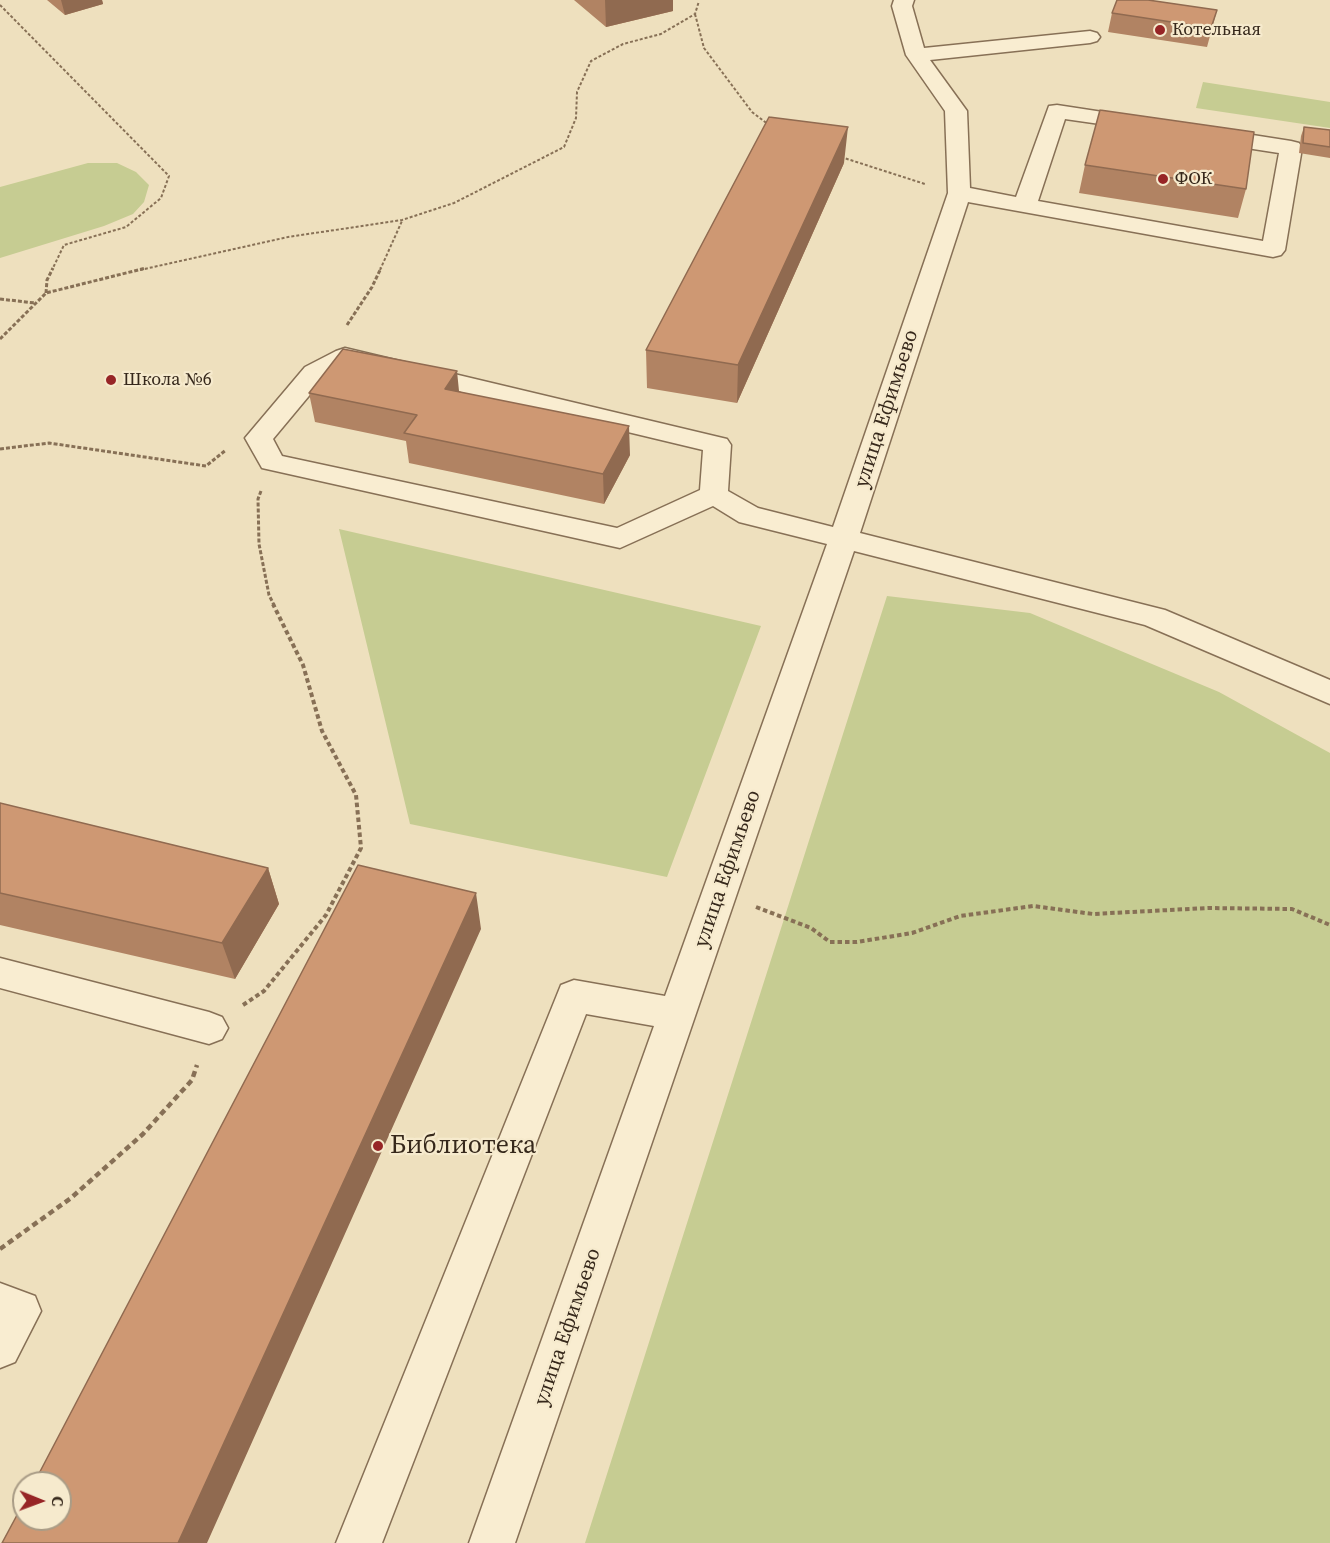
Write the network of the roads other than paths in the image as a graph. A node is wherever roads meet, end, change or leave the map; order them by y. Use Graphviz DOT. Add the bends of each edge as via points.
graph roads {
  1 [pos="903,0"];
  2 [pos="1090,37"];
  3 [pos="916,55"];
  4 [pos="1163,128"];
  5 [pos="1186,131"];
  6 [pos="959,193"];
  7 [pos="1025,206"];
  8 [pos="714,495"];
  9 [pos="844,537"];
  10 [pos="1330,693"];
  11 [pos="0,973"];
  12 [pos="677,1014"];
  13 [pos="209,1028"];
  14 [pos="0,1304"];
  15 [pos="0,1347"];
  16 [pos="359,1543"];
  17 [pos="492,1543"];
  1 -- 3 [label="street"];
  2 -- 3 [label="street"];
  3 -- 6 [label="street" via="956,111"];
  4 -- 7 [label="street" via="1057,111"];
  5 -- 7 [label="street" via="1292,148 1273,250"];
  6 -- 7 [label="street"];
  6 -- 9 [label="street, улица Ефимьево"];
  8 -- 8 [label="street" via="620,538 272,462 259,438 314,374 345,357 717,445"];
  8 -- 9 [label="street" via="750,515"];
  9 -- 10 [label="street" via="1154,617"];
  9 -- 12 [label="street, улица Ефимьево"];
  11 -- 13 [label="street"];
  12 -- 16 [label="street" via="574,996"];
  12 -- 17 [label="street, улица Ефимьево"];
  14 -- 15 [label="street" via="20,1311"];
}
